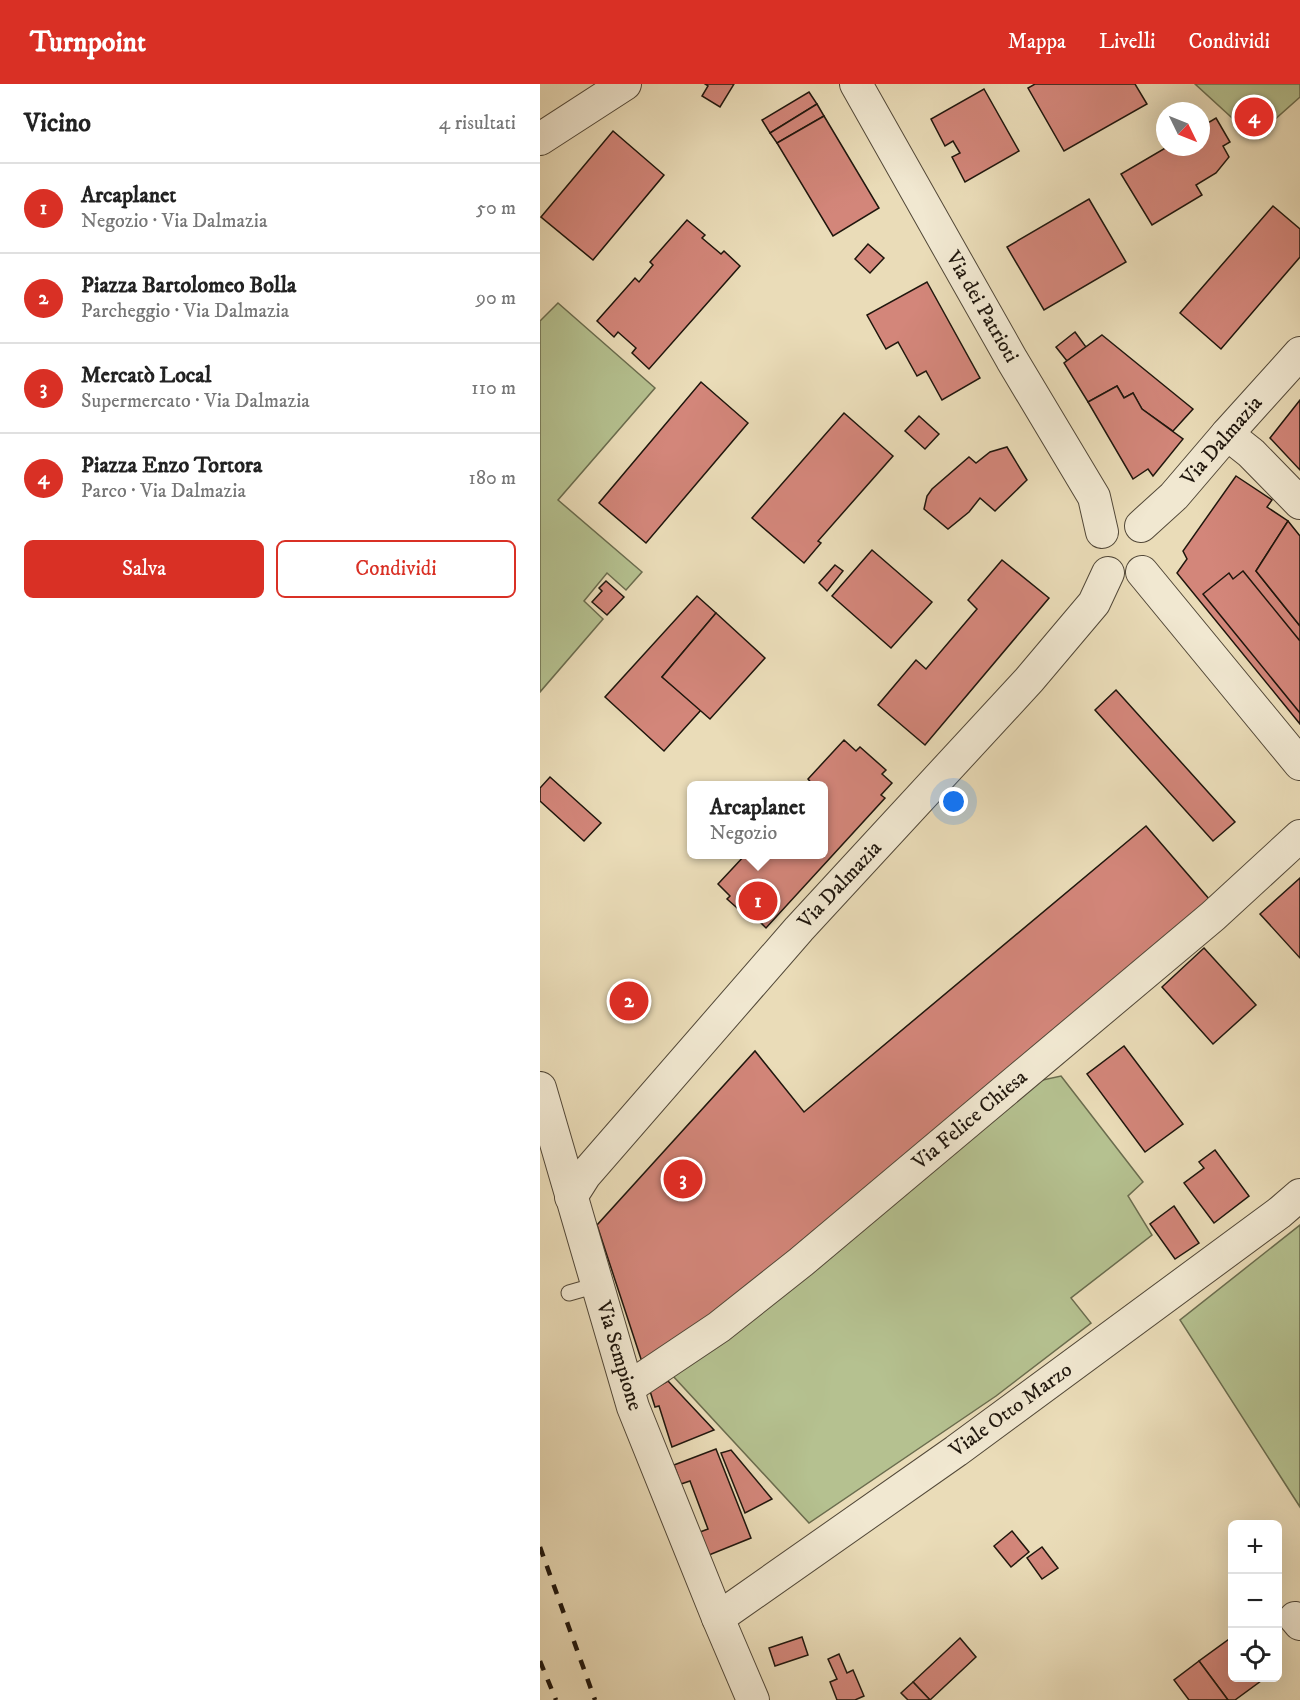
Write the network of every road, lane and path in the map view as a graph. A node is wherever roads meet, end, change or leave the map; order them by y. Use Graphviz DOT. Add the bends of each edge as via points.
graph roads {
  1 [pos="625,84"];
  2 [pos="856,84"];
  3 [pos="541,136"];
  4 [pos="1299,356"];
  5 [pos="1227,434"];
  6 [pos="1300,503"];
  7 [pos="1141,526"];
  8 [pos="1102,532"];
  9 [pos="1142,572"];
  10 [pos="1108,573"];
  11 [pos="1300,764"];
  12 [pos="1300,836"];
  13 [pos="540,1088"];
  14 [pos="1300,1195"];
  15 [pos="571,1197"];
  16 [pos="628,1388"];
  17 [pos="718,1618"];
  18 [pos="753,1700"];
  1 -- 3 [label="street"];
  2 -- 8 [label="street, Via dei Patrioti" via="1094,497"];
  4 -- 5 [label="street, Via Dalmazia"];
  5 -- 6 [label="street"];
  5 -- 7 [label="street, Via Dalmazia" via="1174,496"];
  7 -- 8 [label="street" via="1121,522"];
  7 -- 9 [label="street" via="1153,549"];
  8 -- 10 [label="street" via="1098,558"];
  9 -- 10 [label="street" via="1125,578"];
  9 -- 11 [label="street"];
  10 -- 15 [label="street, Via Dalmazia" via="1094,603 1029,680 799,929 585,1175"];
  12 -- 16 [label="street, Via Felice Chiesa" via="1213,916 801,1262 719,1327"];
  13 -- 15 [label="street, Via Sempione"];
  14 -- 17 [label="street, Viale Otto Marzo" via="956,1451"];
  15 -- 16 [label="street, Via Sempione" via="583,1289"];
  16 -- 17 [label="street, Via Sempione"];
  17 -- 18 [label="street, Via Sempione"];
}
